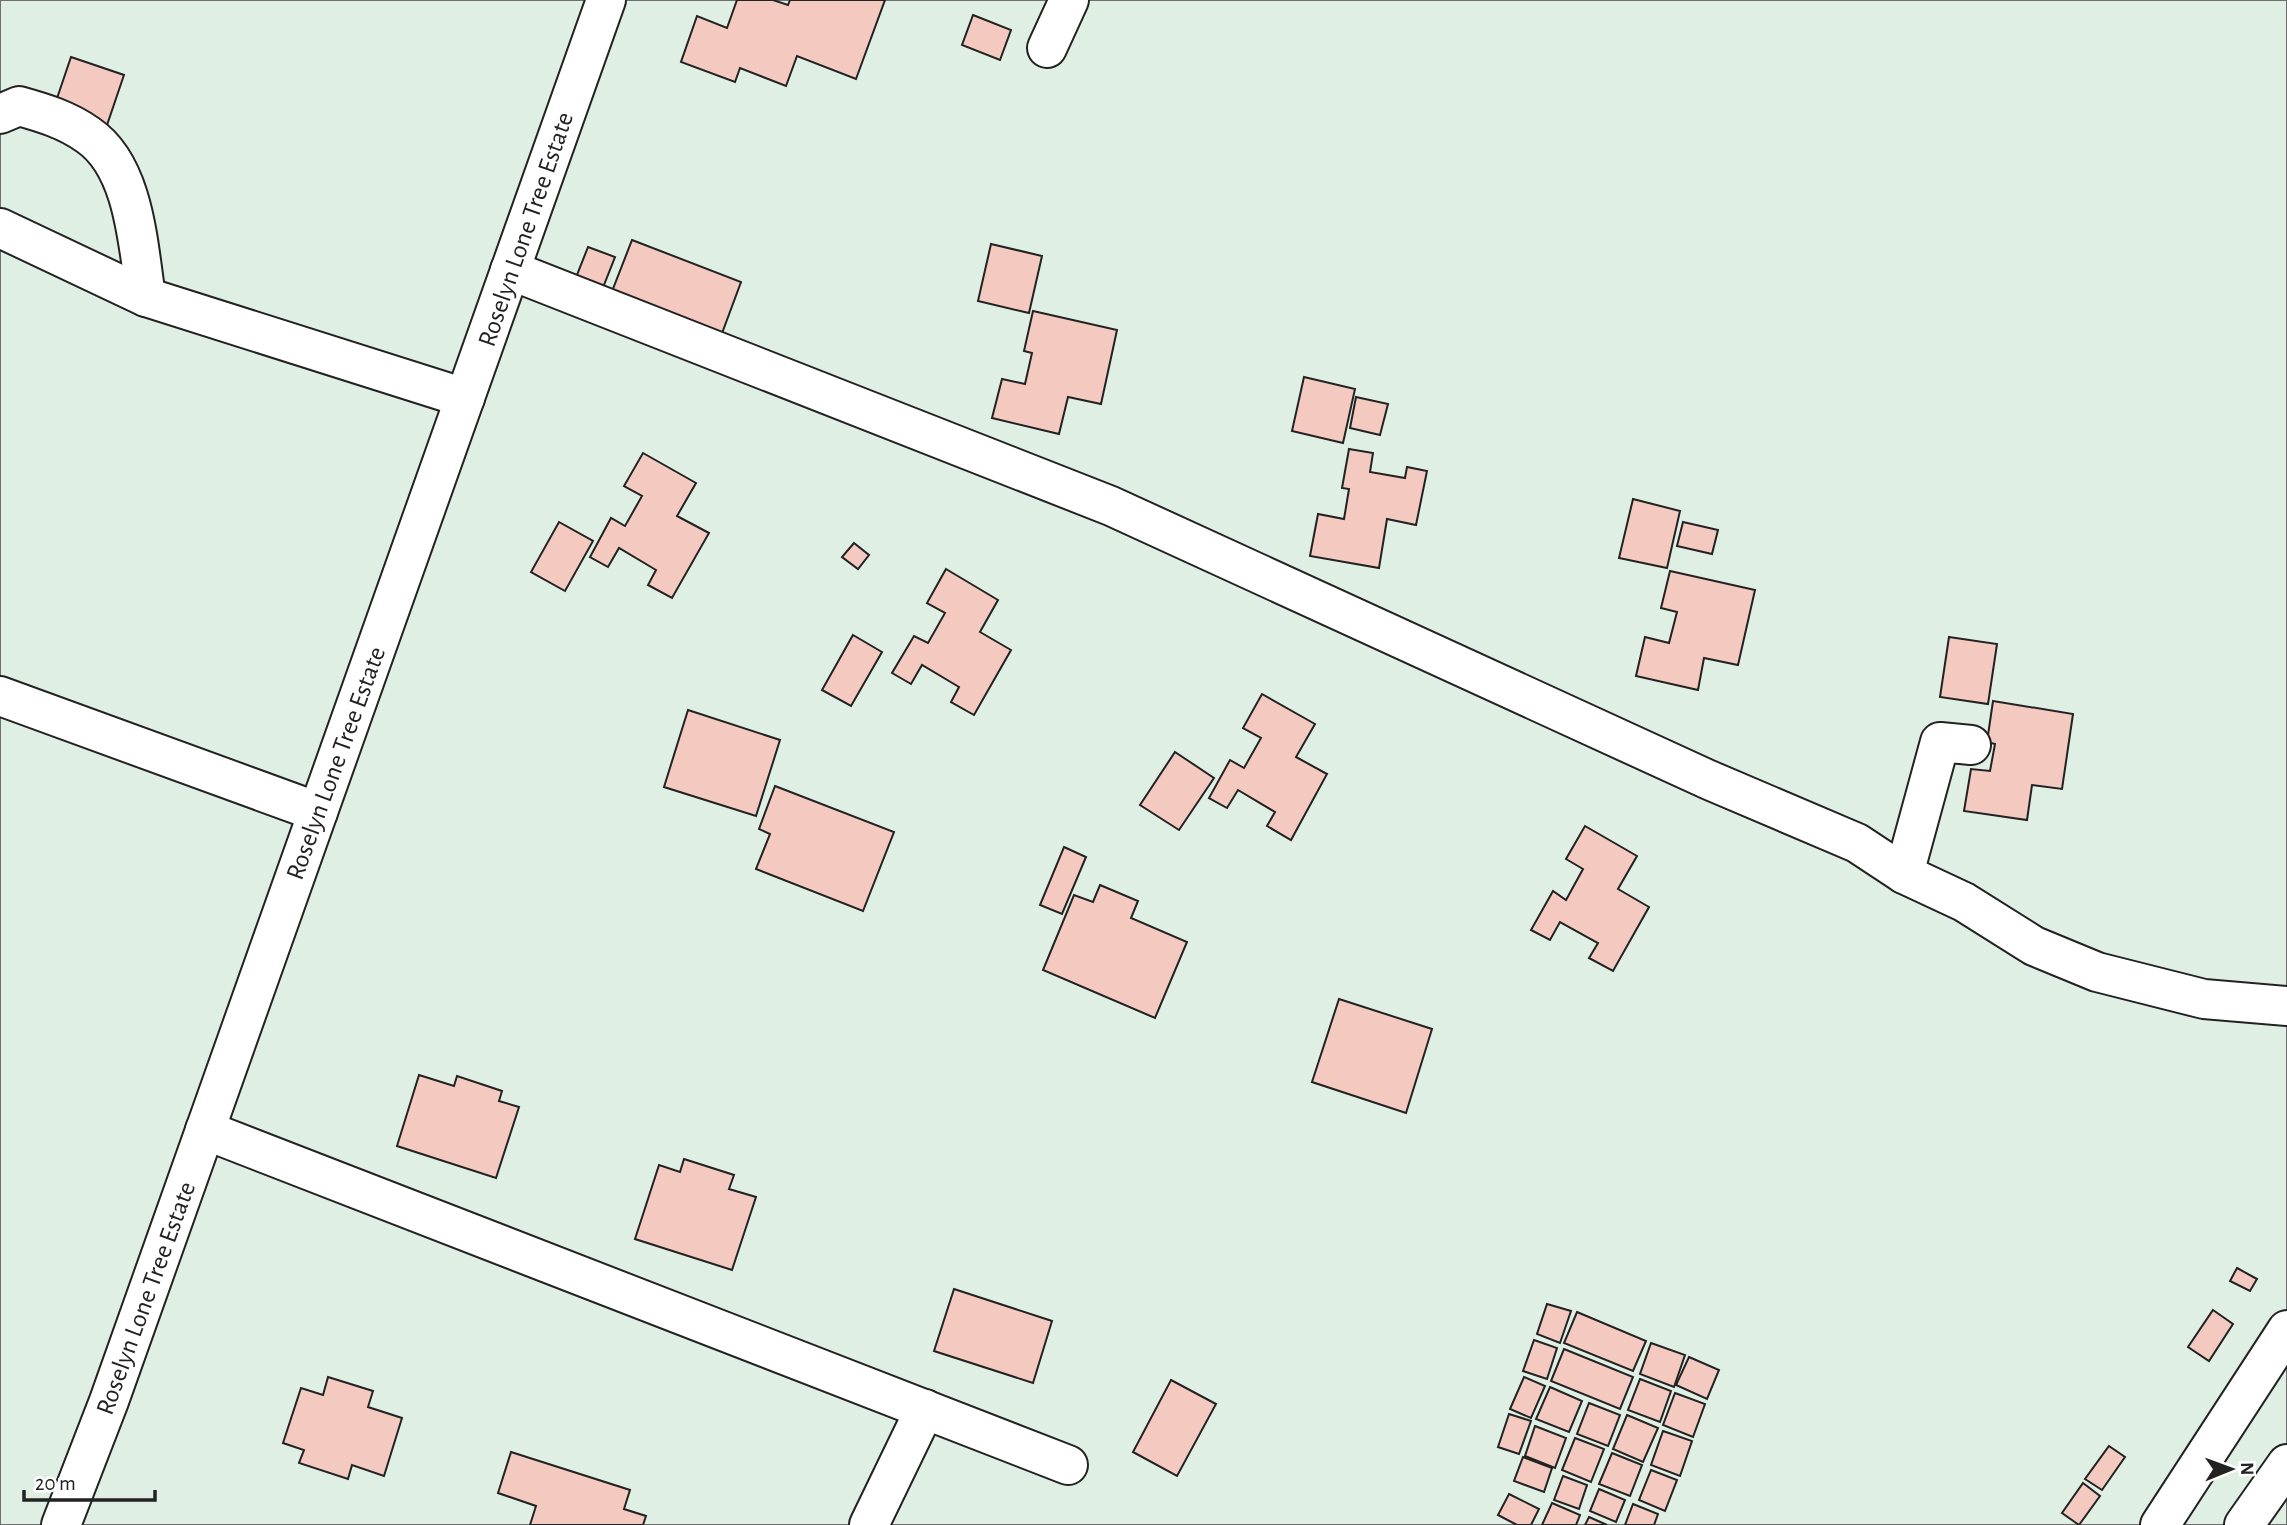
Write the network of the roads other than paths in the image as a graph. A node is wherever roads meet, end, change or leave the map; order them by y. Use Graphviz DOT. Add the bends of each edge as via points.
graph roads {
  1 [pos="606,0"];
  2 [pos="1069,0"];
  3 [pos="1047,48"];
  4 [pos="0,114"];
  5 [pos="0,228"];
  6 [pos="510,270"];
  7 [pos="146,298"];
  8 [pos="465,398"];
  9 [pos="0,696"];
  10 [pos="1971,745"];
  11 [pos="318,812"];
  12 [pos="1904,874"];
  13 [pos="2287,1006"];
  14 [pos="205,1130"];
  15 [pos="2287,1330"];
  16 [pos="925,1409"];
  17 [pos="2287,1464"];
  18 [pos="1068,1465"];
  19 [pos="61,1525"];
  20 [pos="869,1525"];
  21 [pos="2160,1525"];
  22 [pos="2244,1525"];
  1 -- 6 [label="street, Roselyn Lone Tree Estate"];
  2 -- 3 [label="street"];
  4 -- 7 [label="street" via="19,106 53,115 90,136 114,161 130,202"];
  5 -- 7 [label="street"];
  6 -- 8 [label="street, Roselyn Lone Tree Estate"];
  6 -- 12 [label="street" via="1111,506 1709,780 1857,843"];
  7 -- 8 [label="street"];
  8 -- 11 [label="street, Roselyn Lone Tree Estate"];
  9 -- 11 [label="street"];
  10 -- 12 [label="street" via="1940,742"];
  11 -- 14 [label="street, Roselyn Lone Tree Estate"];
  12 -- 13 [label="street" via="1964,902 2034,946 2098,972 2204,999"];
  14 -- 16 [label="street"];
  14 -- 19 [label="street, Roselyn Lone Tree Estate"];
  15 -- 21 [label="street"];
  16 -- 18 [label="street"];
  16 -- 20 [label="street"];
  17 -- 22 [label="street"];
}
